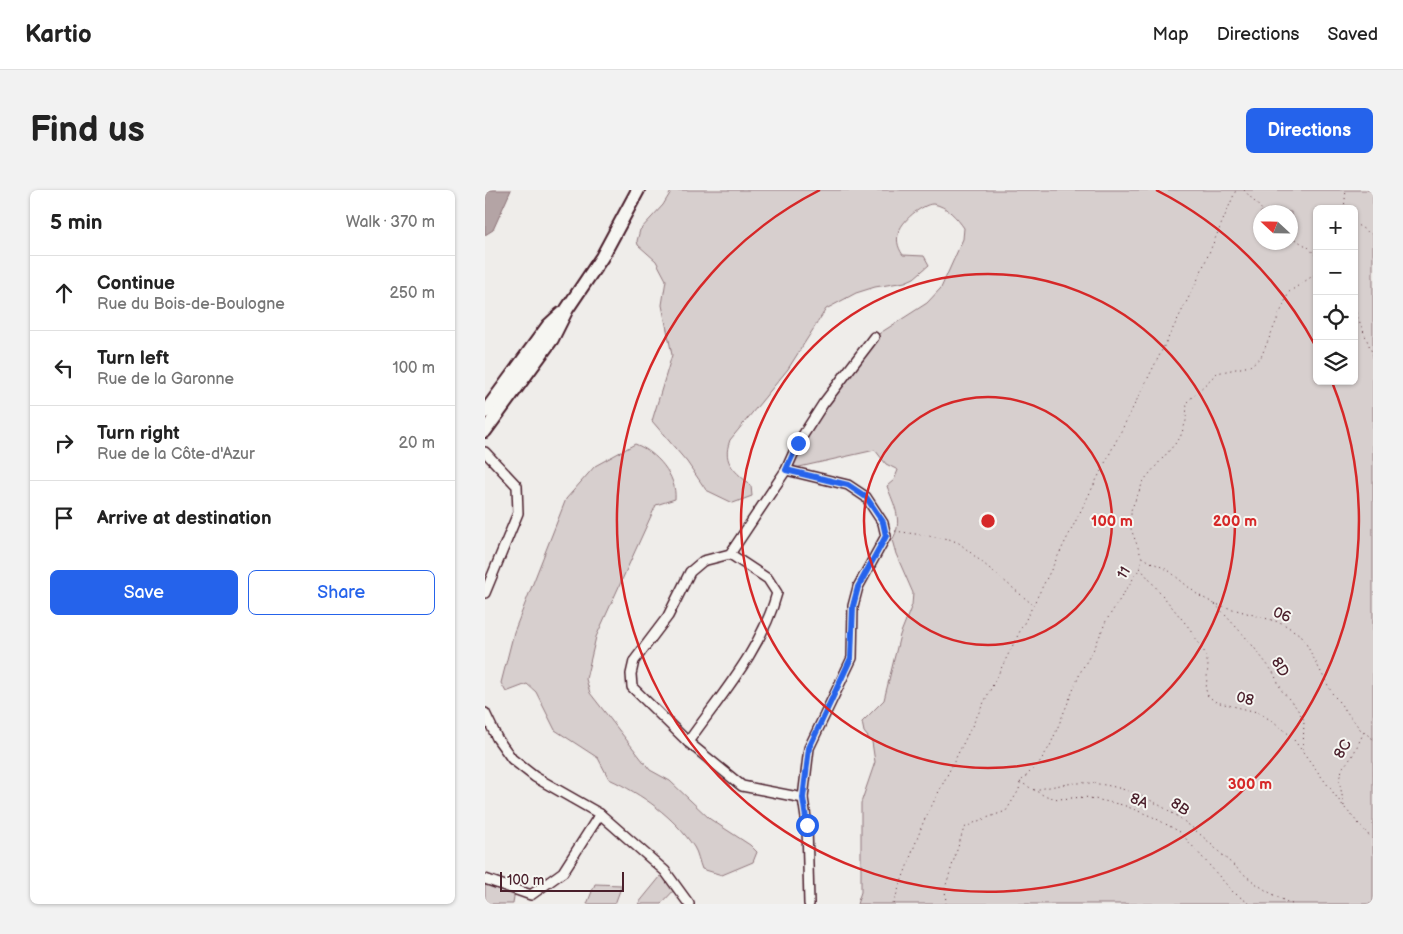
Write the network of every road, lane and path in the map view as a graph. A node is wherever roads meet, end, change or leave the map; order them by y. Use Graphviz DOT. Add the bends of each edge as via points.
graph roads {
  1 [pos="638,190"];
  2 [pos="1236,190"];
  3 [pos="1244,190"];
  4 [pos="1346,190"];
  5 [pos="1258,205"];
  6 [pos="1344,205"];
  7 [pos="1358,226"];
  8 [pos="1373,235"];
  9 [pos="1298,241"];
  10 [pos="1313,253"];
  11 [pos="1313,276"];
  12 [pos="567,309"];
  13 [pos="1358,318"];
  14 [pos="874,337"];
  15 [pos="1373,355"];
  16 [pos="485,412"];
  17 [pos="485,431"];
  18 [pos="485,452"];
  19 [pos="786,470"];
  20 [pos="885,532"];
  21 [pos="730,554"];
  22 [pos="1142,558"];
  23 [pos="1140,568"];
  24 [pos="485,593"];
  25 [pos="1215,604"];
  26 [pos="1033,605"];
  27 [pos="485,713"];
  28 [pos="1364,732"];
  29 [pos="1373,738"];
  30 [pos="688,742"];
  31 [pos="1303,752"];
  32 [pos="1020,782"];
  33 [pos="1034,790"];
  34 [pos="803,798"];
  35 [pos="1344,807"];
  36 [pos="600,814"];
  37 [pos="1373,840"];
  38 [pos="485,879"];
  39 [pos="529,899"];
  40 [pos="689,904"];
  41 [pos="809,904"];
  42 [pos="893,904"];
  43 [pos="946,904"];
  44 [pos="1250,904"];
  45 [pos="1292,904"];
  1 -- 12 [label="main road" via="602,257"];
  2 -- 26 [label="path" via="1197,281"];
  3 -- 5 [label="path"];
  4 -- 6 [label="path"];
  7 -- 8 [label="path"];
  9 -- 10 [label="path"];
  11 -- 22 [label="path, 11" via="1289,292 1261,358 1251,366 1217,372 1187,402 1186,422 1180,438 1144,480 1131,510 1131,529"];
  12 -- 16 [label="main road" via="548,326"];
  12 -- 17 [label="main road" via="553,339"];
  13 -- 15 [label="path"];
  14 -- 19 [label="street" via="823,404 798,443"];
  18 -- 24 [label="street" via="517,486 518,513"];
  19 -- 20 [label="street" via="848,485 866,497 883,522"];
  19 -- 21 [label="street"];
  20 -- 26 [label="path" via="959,543"];
  20 -- 34 [label="street" via="858,587 853,606 851,658 809,748"];
  21 -- 30 [label="street" via="768,579 777,593 756,644"];
  21 -- 30 [label="street" via="703,561 691,572 668,616 632,668 632,687"];
  22 -- 23 [label="path, 11"];
  22 -- 25 [label="path, 06" via="1168,570 1198,595"];
  23 -- 31 [label="path, 08" via="1190,629 1205,653 1207,696 1216,702 1263,715 1291,736"];
  23 -- 32 [label="path, 11" via="1106,621 1081,670 1050,746"];
  25 -- 28 [label="path, 06" via="1282,623 1302,636 1333,693"];
  25 -- 31 [label="path, 8D" via="1249,640 1304,720"];
  26 -- 42 [label="path" via="923,823"];
  27 -- 36 [label="street" via="497,738 513,759 535,777"];
  28 -- 29 [label="path, 06"];
  28 -- 35 [label="path, 8C" via="1339,779"];
  30 -- 34 [label="street" via="742,786"];
  31 -- 35 [label="path, 08"];
  32 -- 33 [label="path, 8A"];
  32 -- 43 [label="path, 11" via="1007,811 964,828 945,888"];
  33 -- 44 [label="path, 8A" via="1057,799 1085,797 1123,805 1153,817 1180,832 1233,892"];
  33 -- 45 [label="path, 8B" via="1087,783 1126,790 1172,811 1243,876"];
  34 -- 41 [label="street"];
  35 -- 37 [label="path, 08"];
  36 -- 39 [label="street" via="563,872"];
  36 -- 40 [label="street" via="665,871"];
  38 -- 39 [label="street"];
}
